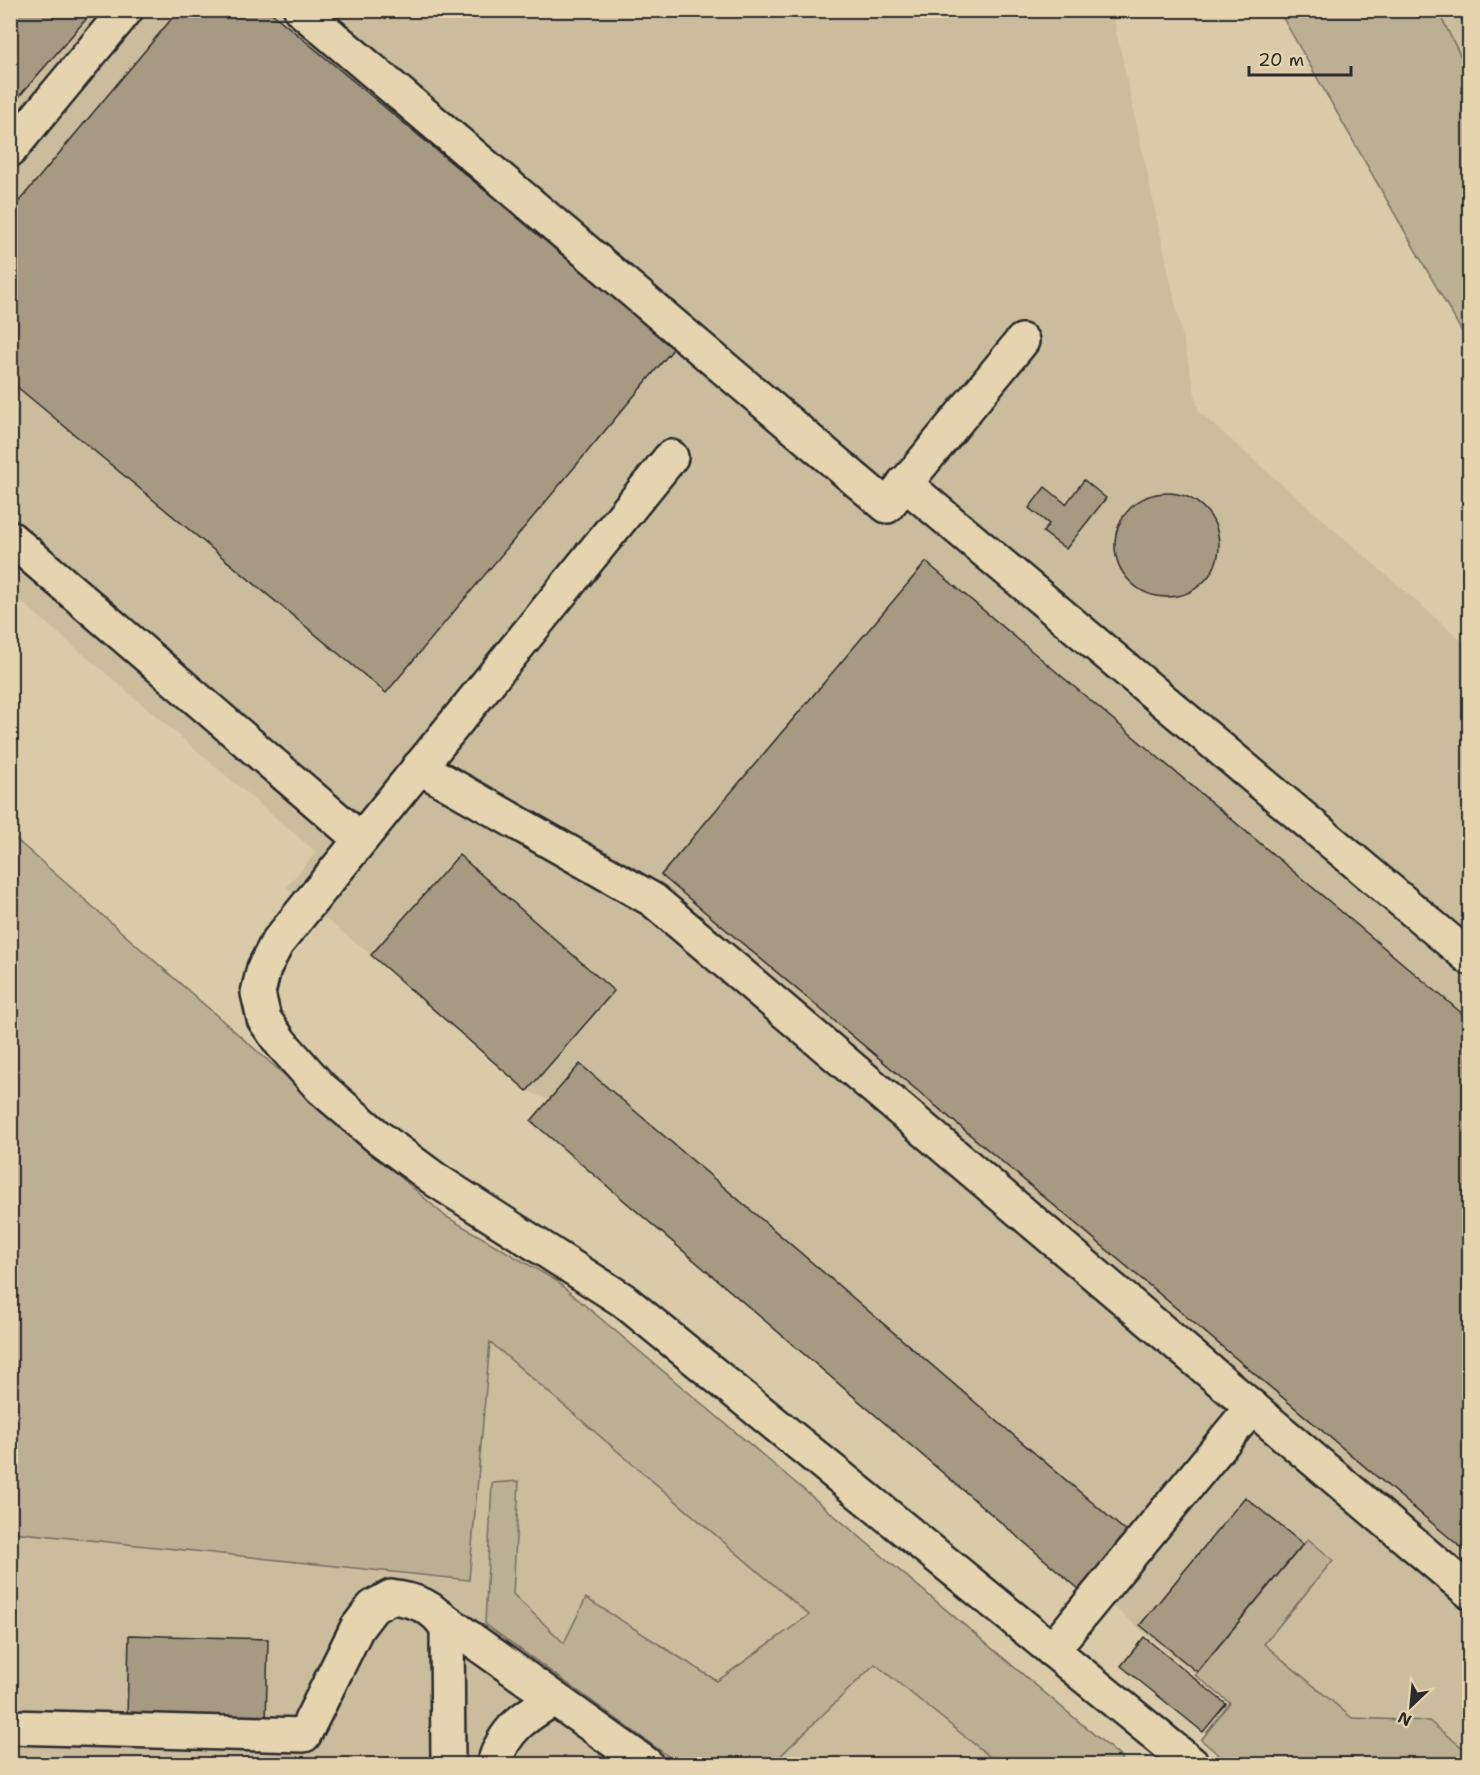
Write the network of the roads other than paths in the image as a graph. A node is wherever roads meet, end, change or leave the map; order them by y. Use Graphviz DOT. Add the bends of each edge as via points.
graph roads {
  1 [pos="126,10"];
  2 [pos="301,10"];
  3 [pos="10,150"];
  4 [pos="1022,341"];
  5 [pos="671,457"];
  6 [pos="904,483"];
  7 [pos="10,538"];
  8 [pos="418,766"];
  9 [pos="360,839"];
  10 [pos="1470,958"];
  11 [pos="1252,1407"];
  12 [pos="1470,1592"];
  13 [pos="440,1617"];
  14 [pos="1052,1650"];
  15 [pos="554,1699"];
  16 [pos="10,1727"];
  17 [pos="448,1764"];
  18 [pos="494,1764"];
  19 [pos="646,1764"];
  20 [pos="1192,1764"];
  1 -- 3 [label="street"];
  2 -- 6 [label="street" via="887,506"];
  4 -- 6 [label="street"];
  5 -- 8 [label="street"];
  6 -- 10 [label="street"];
  7 -- 9 [label="street"];
  8 -- 9 [label="street"];
  8 -- 11 [label="street" via="653,900"];
  9 -- 14 [label="street" via="277,943 264,968 258,993 264,1019 281,1043 321,1088 378,1137 436,1180 623,1300"];
  11 -- 12 [label="street"];
  11 -- 14 [label="street"];
  13 -- 15 [label="street"];
  13 -- 16 [label="street" via="425,1605 407,1599 391,1597 373,1607 357,1628 304,1734"];
  13 -- 17 [label="street" via="447,1628"];
  14 -- 20 [label="street"];
  15 -- 18 [label="street" via="516,1724"];
  15 -- 19 [label="street"];
}
